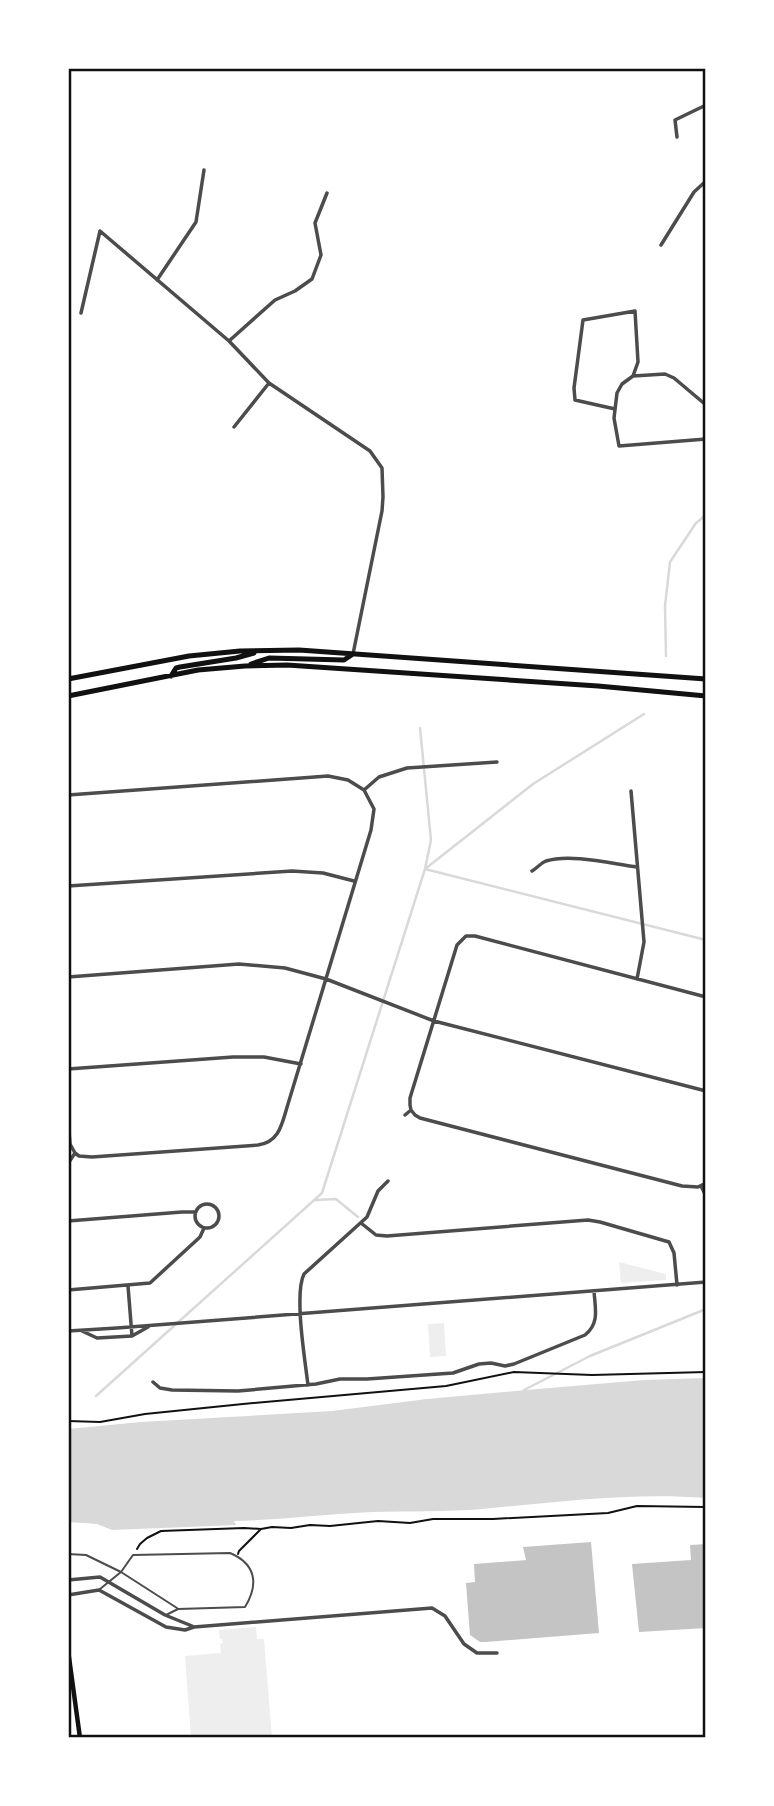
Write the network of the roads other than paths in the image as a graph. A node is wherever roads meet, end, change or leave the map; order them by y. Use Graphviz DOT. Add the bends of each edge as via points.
graph roads {
  1 [pos="706,105"];
  2 [pos="677,137"];
  3 [pos="204,170"];
  4 [pos="706,181"];
  5 [pos="327,193"];
  6 [pos="661,245"];
  7 [pos="156,280"];
  8 [pos="81,313"];
  9 [pos="229,341"];
  10 [pos="633,376"];
  11 [pos="269,383"];
  12 [pos="706,405"];
  13 [pos="615,409"];
  14 [pos="234,427"];
  15 [pos="706,439"];
  16 [pos="264,650"];
  17 [pos="353,654"];
  18 [pos="244,666"];
  19 [pos="171,676"];
  20 [pos="68,679"];
  21 [pos="706,679"];
  22 [pos="68,696"];
  23 [pos="706,696"];
  24 [pos="497,762"];
  25 [pos="364,790"];
  26 [pos="631,791"];
  27 [pos="68,795"];
  28 [pos="637,867"];
  29 [pos="533,871"];
  30 [pos="354,881"];
  31 [pos="68,886"];
  32 [pos="68,977"];
  33 [pos="326,979"];
  34 [pos="637,979"];
  35 [pos="706,997"];
  36 [pos="434,1021"];
  37 [pos="301,1064"];
  38 [pos="68,1069"];
  39 [pos="706,1091"];
  40 [pos="411,1110"];
  41 [pos="405,1115"];
  42 [pos="68,1119"];
  43 [pos="75,1153"];
  44 [pos="69,1162"];
  45 [pos="388,1181"];
  46 [pos="703,1185"];
  47 [pos="705,1194"];
  48 [pos="196,1213"];
  49 [pos="68,1221"];
  50 [pos="361,1223"];
  51 [pos="204,1228"];
  52 [pos="706,1282"];
  53 [pos="677,1285"];
  54 [pos="128,1286"];
  55 [pos="68,1290"];
  56 [pos="594,1291"];
  57 [pos="301,1313"];
  58 [pos="150,1326"];
  59 [pos="132,1327"];
  60 [pos="80,1330"];
  61 [pos="68,1331"];
  62 [pos="132,1336"];
  63 [pos="152,1382"];
  64 [pos="307,1385"];
  65 [pos="68,1555"];
  66 [pos="121,1572"];
  67 [pos="68,1580"];
  68 [pos="111,1582"];
  69 [pos="99,1590"];
  70 [pos="68,1595"];
  71 [pos="178,1609"];
  72 [pos="165,1615"];
  73 [pos="194,1627"];
  74 [pos="68,1650"];
  75 [pos="497,1653"];
  76 [pos="80,1738"];
  1 -- 2 [label="street" via="675,120"];
  3 -- 7 [label="street" via="196,222"];
  4 -- 6 [label="street"];
  5 -- 9 [label="street" via="315,223 321,256 312,279 275,300"];
  7 -- 8 [label="street" via="100,232"];
  7 -- 9 [label="street"];
  9 -- 11 [label="street"];
  10 -- 12 [label="street" via="665,374"];
  10 -- 13 [label="street" via="617,393"];
  10 -- 13 [label="street" via="638,362 635,311 583,320 576,400"];
  11 -- 14 [label="street"];
  11 -- 17 [label="street" via="370,451 382,468 382,511"];
  13 -- 15 [label="street" via="619,446"];
  16 -- 17 [label="main road"];
  16 -- 19 [label="main road" via="176,668"];
  16 -- 20 [label="main road" via="189,656"];
  17 -- 18 [label="main road" via="344,660 268,658"];
  17 -- 21 [label="main road"];
  18 -- 19 [label="main road"];
  18 -- 23 [label="main road" via="317,666"];
  19 -- 22 [label="main road"];
  24 -- 25 [label="street" via="407,768 379,778"];
  25 -- 27 [label="street" via="348,780 328,776"];
  25 -- 30 [label="street" via="374,809"];
  26 -- 28 [label="street"];
  28 -- 29 [label="street" via="562,859 545,861"];
  28 -- 34 [label="street" via="644,942"];
  30 -- 31 [label="street" via="292,872"];
  30 -- 33 [label="street"];
  32 -- 33 [label="street" via="239,964 285,968"];
  33 -- 36 [label="street"];
  33 -- 37 [label="street"];
  34 -- 35 [label="street"];
  34 -- 36 [label="street" via="466,936 457,945"];
  36 -- 39 [label="street"];
  36 -- 40 [label="street" via="410,1098"];
  37 -- 38 [label="street" via="264,1056"];
  37 -- 43 [label="street" via="280,1130 272,1141 92,1157"];
  40 -- 41 [label="street"];
  40 -- 46 [label="street" via="418,1117 682,1186"];
  42 -- 43 [label="street"];
  43 -- 44 [label="street"];
  45 -- 50 [label="street"];
  46 -- 47 [label="street"];
  48 -- 49 [label="street"];
  48 -- 51 [label="street"];
  48 -- 51 [label="street" via="206,1205 214,1206 218,1213 216,1223"];
  50 -- 53 [label="street" via="376,1235 387,1236 600,1222 669,1241"];
  50 -- 57 [label="street" via="304,1275"];
  51 -- 54 [label="street" via="150,1283"];
  52 -- 53 [label="street"];
  53 -- 56 [label="street"];
  54 -- 55 [label="street"];
  54 -- 59 [label="street"];
  56 -- 57 [label="street"];
  56 -- 64 [label="street" via="596,1318 590,1331 522,1362 479,1364 453,1373"];
  57 -- 58 [label="street"];
  57 -- 64 [label="street"];
  58 -- 59 [label="street"];
  58 -- 62 [label="street"];
  59 -- 60 [label="street"];
  59 -- 62 [label="street"];
  60 -- 61 [label="street"];
  60 -- 62 [label="street" via="97,1338"];
  63 -- 64 [label="street" via="160,1388 186,1391"];
  65 -- 66 [label="lane" via="84,1555"];
  66 -- 68 [label="lane"];
  66 -- 71 [label="lane"];
  66 -- 71 [label="lane" via="133,1555 230,1553 250,1568 253,1588 245,1607"];
  67 -- 68 [label="street" via="100,1577"];
  68 -- 69 [label="lane"];
  68 -- 72 [label="street"];
  69 -- 70 [label="street"];
  69 -- 73 [label="street" via="166,1627"];
  71 -- 72 [label="lane"];
  72 -- 73 [label="street"];
  73 -- 75 [label="street" via="432,1608 445,1616 464,1644 477,1653"];
  74 -- 76 [label="main road"];
}
